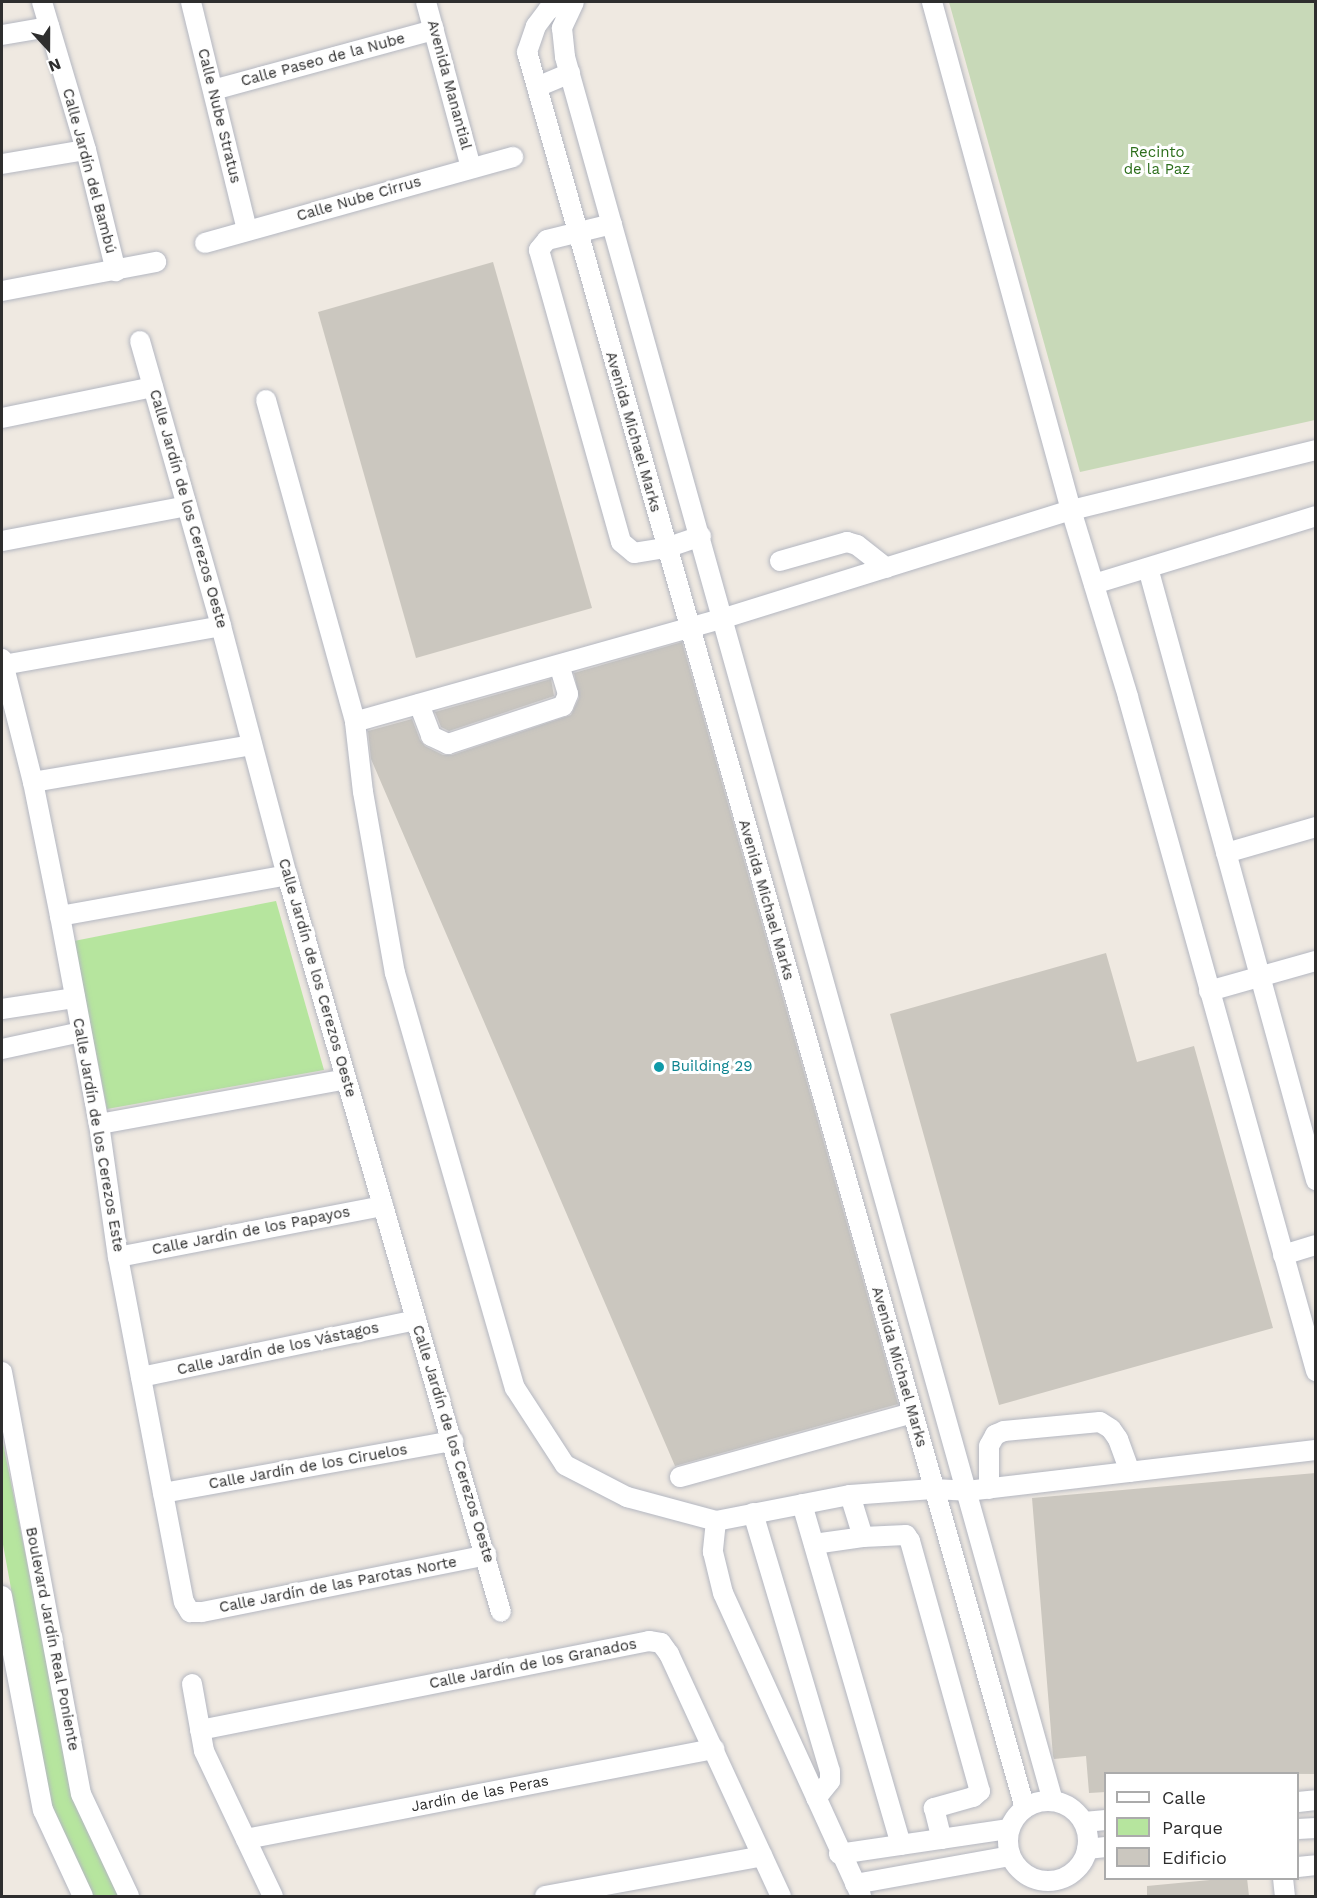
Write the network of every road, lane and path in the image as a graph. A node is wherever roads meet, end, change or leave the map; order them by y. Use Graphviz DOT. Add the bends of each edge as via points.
graph roads {
  1 [pos="42,2"];
  2 [pos="191,2"];
  3 [pos="426,2"];
  4 [pos="562,2"];
  5 [pos="574,2"];
  6 [pos="932,2"];
  7 [pos="49,27"];
  8 [pos="434,30"];
  9 [pos="2,35"];
  10 [pos="570,73"];
  11 [pos="537,87"];
  12 [pos="213,90"];
  13 [pos="86,150"];
  14 [pos="513,157"];
  15 [pos="2,164"];
  16 [pos="471,168"];
  17 [pos="612,224"];
  18 [pos="247,230"];
  19 [pos="577,232"];
  20 [pos="205,243"];
  21 [pos="156,262"];
  22 [pos="116,271"];
  23 [pos="2,291"];
  24 [pos="140,341"];
  25 [pos="153,387"];
  26 [pos="266,400"];
  27 [pos="2,418"];
  28 [pos="1316,450"];
  29 [pos="188,506"];
  30 [pos="1071,510"];
  31 [pos="1316,516"];
  32 [pos="701,536"];
  33 [pos="2,541"];
  34 [pos="666,549"];
  35 [pos="780,561"];
  36 [pos="886,568"];
  37 [pos="1148,568"];
  38 [pos="1094,584"];
  39 [pos="724,618"];
  40 [pos="221,626"];
  41 [pos="688,628"];
  42 [pos="2,662"];
  43 [pos="559,665"];
  44 [pos="419,705"];
  45 [pos="356,722"];
  46 [pos="252,744"];
  47 [pos="33,782"];
  48 [pos="1316,827"];
  49 [pos="1226,853"];
  50 [pos="287,874"];
  51 [pos="60,916"];
  52 [pos="1316,961"];
  53 [pos="1260,977"];
  54 [pos="1209,991"];
  55 [pos="75,998"];
  56 [pos="2,1009"];
  57 [pos="81,1032"];
  58 [pos="2,1049"];
  59 [pos="346,1079"];
  60 [pos="99,1124"];
  61 [pos="1316,1180"];
  62 [pos="383,1206"];
  63 [pos="1316,1245"];
  64 [pos="1283,1255"];
  65 [pos="118,1257"];
  66 [pos="416,1320"];
  67 [pos="1316,1371"];
  68 [pos="2,1372"];
  69 [pos="141,1377"];
  70 [pos="912,1413"];
  71 [pos="453,1440"];
  72 [pos="1316,1450"];
  73 [pos="1130,1472"];
  74 [pos="680,1477"];
  75 [pos="933,1488"];
  76 [pos="989,1489"];
  77 [pos="967,1491"];
  78 [pos="163,1493"];
  79 [pos="849,1495"];
  80 [pos="802,1504"];
  81 [pos="753,1513"];
  82 [pos="716,1521"];
  83 [pos="863,1537"];
  84 [pos="814,1544"];
  85 [pos="486,1555"];
  86 [pos="993,1583"];
  87 [pos="963,1591"];
  88 [pos="2,1596"];
  89 [pos="190,1612"];
  90 [pos="501,1612"];
  91 [pos="4,1629"];
  92 [pos="8,1666"];
  93 [pos="192,1684"];
  94 [pos="201,1730"];
  95 [pos="714,1749"];
  96 [pos="816,1798"];
  97 [pos="1316,1800"];
  98 [pos="1053,1801"];
  99 [pos="1299,1802"];
  100 [pos="1025,1808"];
  101 [pos="1104,1820"];
  102 [pos="1084,1822"];
  103 [pos="1316,1828"];
  104 [pos="1010,1829"];
  105 [pos="1299,1829"];
  106 [pos="246,1839"];
  107 [pos="942,1839"];
  108 [pos="901,1845"];
  109 [pos="1096,1848"];
  110 [pos="839,1854"];
  111 [pos="762,1856"];
  112 [pos="1010,1856"];
  113 [pos="1316,1865"];
  114 [pos="1299,1867"];
  115 [pos="1283,1880"];
  116 [pos="858,1890"];
  117 [pos="83,1896"];
  118 [pos="129,1896"];
  119 [pos="273,1896"];
  120 [pos="545,1896"];
  121 [pos="782,1896"];
  122 [pos="1285,1896"];
  1 -- 7 [label="street, Calle Jardín del Bambú"];
  2 -- 12 [label="street, Calle Nube Stratus"];
  3 -- 8 [label="street, Avenida Manantial"];
  4 -- 11 [label="street, Avenida Michael Marks" via="548,10 536,26 527,52"];
  5 -- 10 [label="street, Avenida Michael Marks" via="562,28"];
  6 -- 30 [label="street"];
  7 -- 9 [label="street"];
  7 -- 13 [label="street, Calle Jardín del Bambú"];
  8 -- 12 [label="street, Calle Paseo de la Nube"];
  8 -- 16 [label="street, Avenida Manantial"];
  10 -- 11 [label="street"];
  10 -- 17 [label="street, Avenida Michael Marks"];
  11 -- 19 [label="street, Avenida Michael Marks"];
  12 -- 18 [label="street, Calle Nube Stratus"];
  13 -- 15 [label="street"];
  13 -- 22 [label="street, Calle Jardín del Bambú"];
  14 -- 16 [label="street, Calle Nube Cirrus"];
  16 -- 18 [label="street, Calle Nube Cirrus"];
  17 -- 19 [label="street"];
  17 -- 32 [label="street, Avenida Michael Marks"];
  18 -- 20 [label="street, Calle Nube Cirrus"];
  19 -- 34 [label="street, Avenida Michael Marks"];
  19 -- 34 [label="street" via="547,240 539,250 621,542 634,553"];
  21 -- 22 [label="street"];
  22 -- 23 [label="street"];
  24 -- 25 [label="street, Calle Jardín de los Cerezos Oeste"];
  25 -- 27 [label="street"];
  25 -- 29 [label="street, Calle Jardín de los Cerezos Oeste"];
  26 -- 45 [label="street"];
  28 -- 30 [label="street"];
  29 -- 33 [label="street"];
  29 -- 40 [label="street, Calle Jardín de los Cerezos Oeste"];
  30 -- 36 [label="street"];
  30 -- 38 [label="street"];
  31 -- 37 [label="street"];
  32 -- 34 [label="street"];
  32 -- 39 [label="street, Avenida Michael Marks"];
  34 -- 41 [label="street, Avenida Michael Marks"];
  35 -- 36 [label="street" via="847,542 857,545"];
  36 -- 39 [label="street"];
  37 -- 38 [label="street"];
  37 -- 49 [label="street"];
  38 -- 54 [label="street"];
  39 -- 41 [label="street"];
  39 -- 77 [label="street, Avenida Michael Marks"];
  40 -- 42 [label="street"];
  40 -- 46 [label="street, Calle Jardín de los Cerezos Oeste"];
  41 -- 43 [label="street"];
  41 -- 70 [label="street, Avenida Michael Marks"];
  42 -- 47 [label="street, Calle Jardín de los Cerezos Este"];
  43 -- 44 [label="street"];
  43 -- 44 [label="street" via="568,694 563,706 448,744 431,736"];
  44 -- 45 [label="street"];
  45 -- 82 [label="street" via="363,792 396,973 515,1388 565,1465 627,1497"];
  46 -- 47 [label="street"];
  46 -- 50 [label="street, Calle Jardín de los Cerezos Oeste"];
  47 -- 51 [label="street, Calle Jardín de los Cerezos Este"];
  48 -- 49 [label="street"];
  49 -- 53 [label="street"];
  50 -- 51 [label="street"];
  50 -- 59 [label="street, Calle Jardín de los Cerezos Oeste"];
  51 -- 55 [label="street, Calle Jardín de los Cerezos Este"];
  52 -- 53 [label="street"];
  53 -- 54 [label="street"];
  53 -- 61 [label="street"];
  54 -- 64 [label="street"];
  55 -- 56 [label="street"];
  55 -- 57 [label="street, Calle Jardín de los Cerezos Este"];
  57 -- 58 [label="street"];
  57 -- 60 [label="street, Calle Jardín de los Cerezos Este"];
  59 -- 60 [label="street"];
  59 -- 62 [label="street, Calle Jardín de los Cerezos Oeste"];
  60 -- 65 [label="street, Calle Jardín de los Cerezos Este"];
  62 -- 65 [label="street, Calle Jardín de los Papayos"];
  62 -- 66 [label="street, Calle Jardín de los Cerezos Oeste"];
  63 -- 64 [label="street"];
  64 -- 67 [label="street"];
  65 -- 69 [label="street, Calle Jardín de los Cerezos Este"];
  66 -- 69 [label="street, Calle Jardín de los Vástagos"];
  66 -- 71 [label="street, Calle Jardín de los Cerezos Oeste"];
  68 -- 118 [label="street, Boulevard Jardín Real Poniente" via="81,1794"];
  69 -- 78 [label="street, Calle Jardín de los Cerezos Este"];
  70 -- 74 [label="street"];
  70 -- 75 [label="street, Avenida Michael Marks"];
  71 -- 78 [label="street, Calle Jardín de los Ciruelos"];
  71 -- 85 [label="street, Calle Jardín de los Cerezos Oeste"];
  72 -- 73 [label="street"];
  73 -- 76 [label="street"];
  73 -- 76 [label="street" via="1118,1439 1111,1428 1100,1422 1005,1431 995,1435 989,1446"];
  75 -- 77 [label="street"];
  75 -- 79 [label="street"];
  75 -- 87 [label="street, Avenida Michael Marks"];
  76 -- 77 [label="street"];
  77 -- 86 [label="street, Avenida Michael Marks"];
  78 -- 89 [label="street, Calle Jardín de los Cerezos Este" via="184,1602"];
  79 -- 80 [label="street"];
  79 -- 83 [label="street"];
  80 -- 81 [label="street"];
  80 -- 84 [label="street"];
  81 -- 82 [label="street"];
  81 -- 96 [label="street" via="830,1771 830,1782"];
  82 -- 96 [label="street" via="712,1552 723,1593"];
  83 -- 84 [label="street"];
  83 -- 107 [label="street" via="906,1535 910,1541 980,1791 973,1797 934,1808"];
  84 -- 108 [label="street"];
  85 -- 89 [label="street, Calle Jardín de las Parotas Norte"];
  85 -- 90 [label="street, Calle Jardín de los Cerezos Oeste"];
  86 -- 87 [label="street"];
  86 -- 98 [label="street, Avenida Michael Marks"];
  87 -- 100 [label="street, Avenida Michael Marks"];
  88 -- 91 [label="street"];
  91 -- 92 [label="street"];
  92 -- 117 [label="street" via="43,1810"];
  93 -- 94 [label="street"];
  94 -- 95 [label="street, Calle Jardín de los Granados" via="649,1641 661,1643 669,1654"];
  94 -- 106 [label="street" via="204,1751"];
  95 -- 106 [label="street, Jardín de las Peras"];
  95 -- 111 [label="street, Calle Jardín de los Granados"];
  96 -- 110 [label="street"];
  97 -- 99 [label="street"];
  98 -- 100 [label="street"];
  98 -- 102 [label="street" via="1071,1808"];
  100 -- 104 [label="street"];
  101 -- 102 [label="street"];
  102 -- 109 [label="street"];
  103 -- 105 [label="street"];
  104 -- 107 [label="street"];
  104 -- 112 [label="street"];
  106 -- 119 [label="street"];
  107 -- 108 [label="street"];
  108 -- 110 [label="street"];
  109 -- 112 [label="street" via="1078,1869 1061,1880 1040,1881 1022,1872"];
  110 -- 116 [label="street"];
  111 -- 120 [label="street"];
  111 -- 121 [label="street, Calle Jardín de los Granados"];
  112 -- 116 [label="street"];
  113 -- 114 [label="street"];
  115 -- 122 [label="street"];
}
